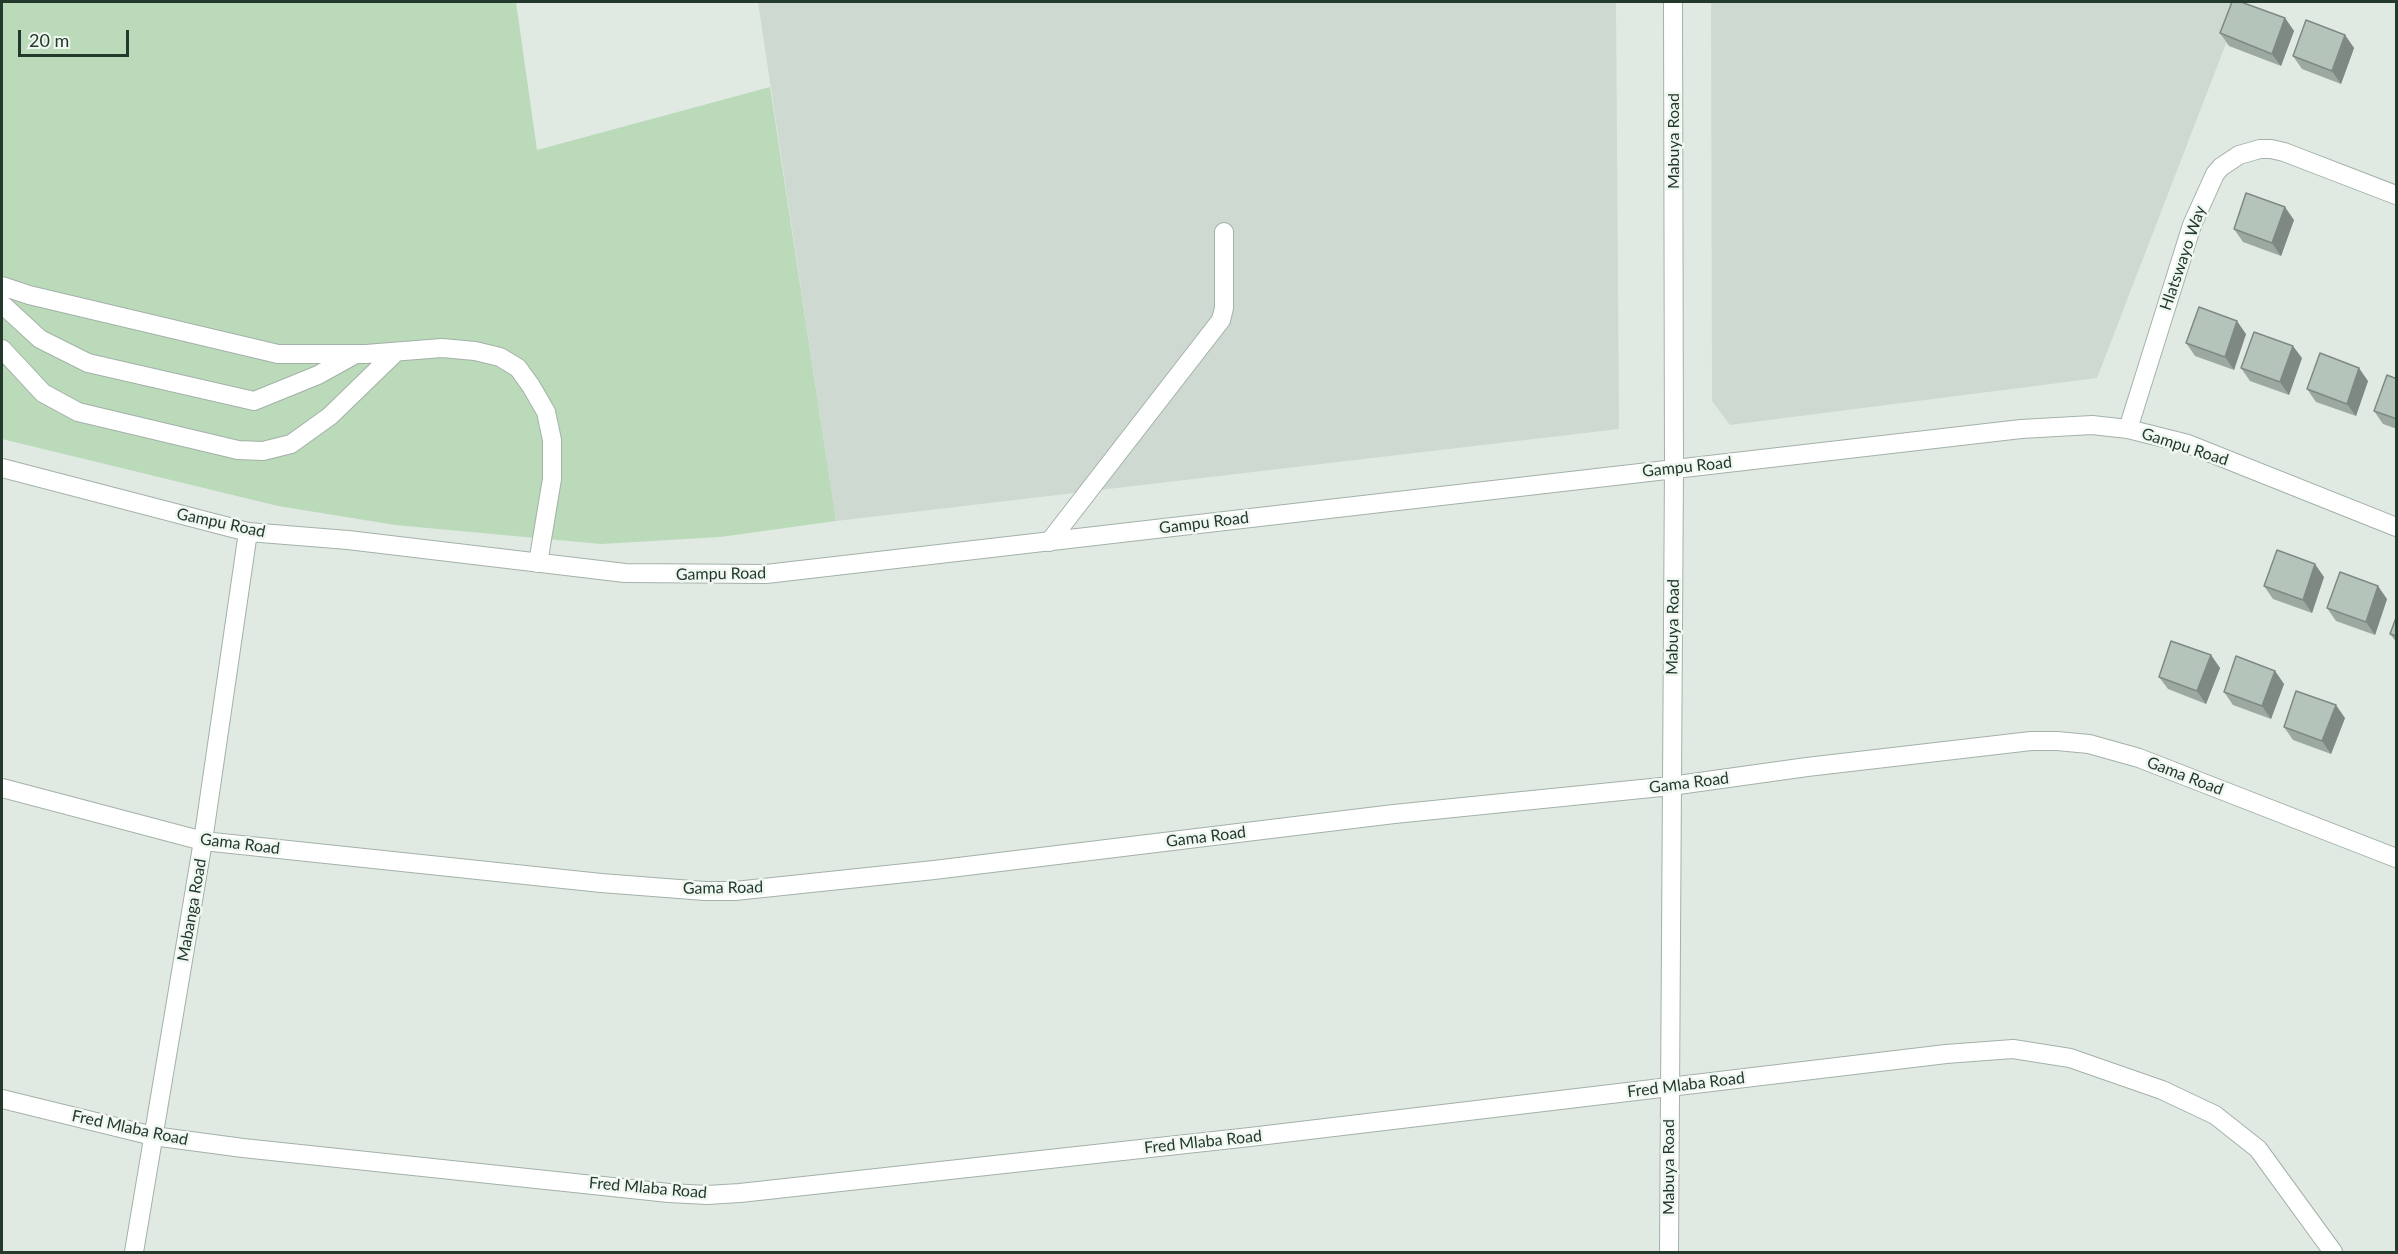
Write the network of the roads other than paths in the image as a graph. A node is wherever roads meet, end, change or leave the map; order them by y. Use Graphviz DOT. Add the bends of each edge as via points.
graph roads {
  1 [pos="1673,2"];
  2 [pos="2397,195"];
  3 [pos="1224,232"];
  4 [pos="2,286"];
  5 [pos="2,304"];
  6 [pos="2,349"];
  7 [pos="396,352"];
  8 [pos="356,354"];
  9 [pos="2128,429"];
  10 [pos="2,468"];
  11 [pos="1674,468"];
  12 [pos="2397,527"];
  13 [pos="248,532"];
  14 [pos="1049,542"];
  15 [pos="538,563"];
  16 [pos="1671,786"];
  17 [pos="2,788"];
  18 [pos="203,841"];
  19 [pos="2397,858"];
  20 [pos="1670,1088"];
  21 [pos="2,1099"];
  22 [pos="153,1136"];
  23 [pos="134,1252"];
  24 [pos="1669,1252"];
  25 [pos="2333,1252"];
  1 -- 11 [label="street, Mabuya Road"];
  2 -- 9 [label="street, Hlatswayo Way" via="2271,149 2239,155 2221,167 2192,225"];
  3 -- 14 [label="street" via="1221,320"];
  4 -- 8 [label="street" via="278,354"];
  5 -- 8 [label="street" via="40,339 88,363 254,401 318,375"];
  6 -- 7 [label="street" via="44,393 78,412 238,450 263,451 291,444 330,416"];
  7 -- 8 [label="street"];
  7 -- 15 [label="street" via="442,348 500,357 518,368 531,386 546,412 552,440 552,479"];
  9 -- 11 [label="street, Gampu Road" via="2092,425 2021,429"];
  9 -- 12 [label="street, Gampu Road" via="2188,444"];
  10 -- 13 [label="street, Gampu Road"];
  11 -- 14 [label="street, Gampu Road"];
  11 -- 16 [label="street, Mabuya Road"];
  13 -- 15 [label="street, Gampu Road"];
  13 -- 18 [label="street, Mabanga Road"];
  14 -- 15 [label="street, Gampu Road" via="766,574 625,573"];
  16 -- 18 [label="street, Gama Road" via="1394,814 735,891 601,883"];
  16 -- 19 [label="street, Gama Road" via="2031,741 2089,744 2139,758"];
  16 -- 20 [label="street, Mabuya Road"];
  17 -- 18 [label="street, Gama Road"];
  18 -- 22 [label="street, Mabanga Road"];
  20 -- 22 [label="street, Fred Mlaba Road" via="707,1195"];
  20 -- 24 [label="street, Mabuya Road"];
  20 -- 25 [label="street, Fred Mlaba Road" via="1958,1053 2013,1049 2070,1058 2178,1096 2237,1131 2263,1155"];
  21 -- 22 [label="street, Fred Mlaba Road"];
  22 -- 23 [label="street, Mabanga Road"];
}
